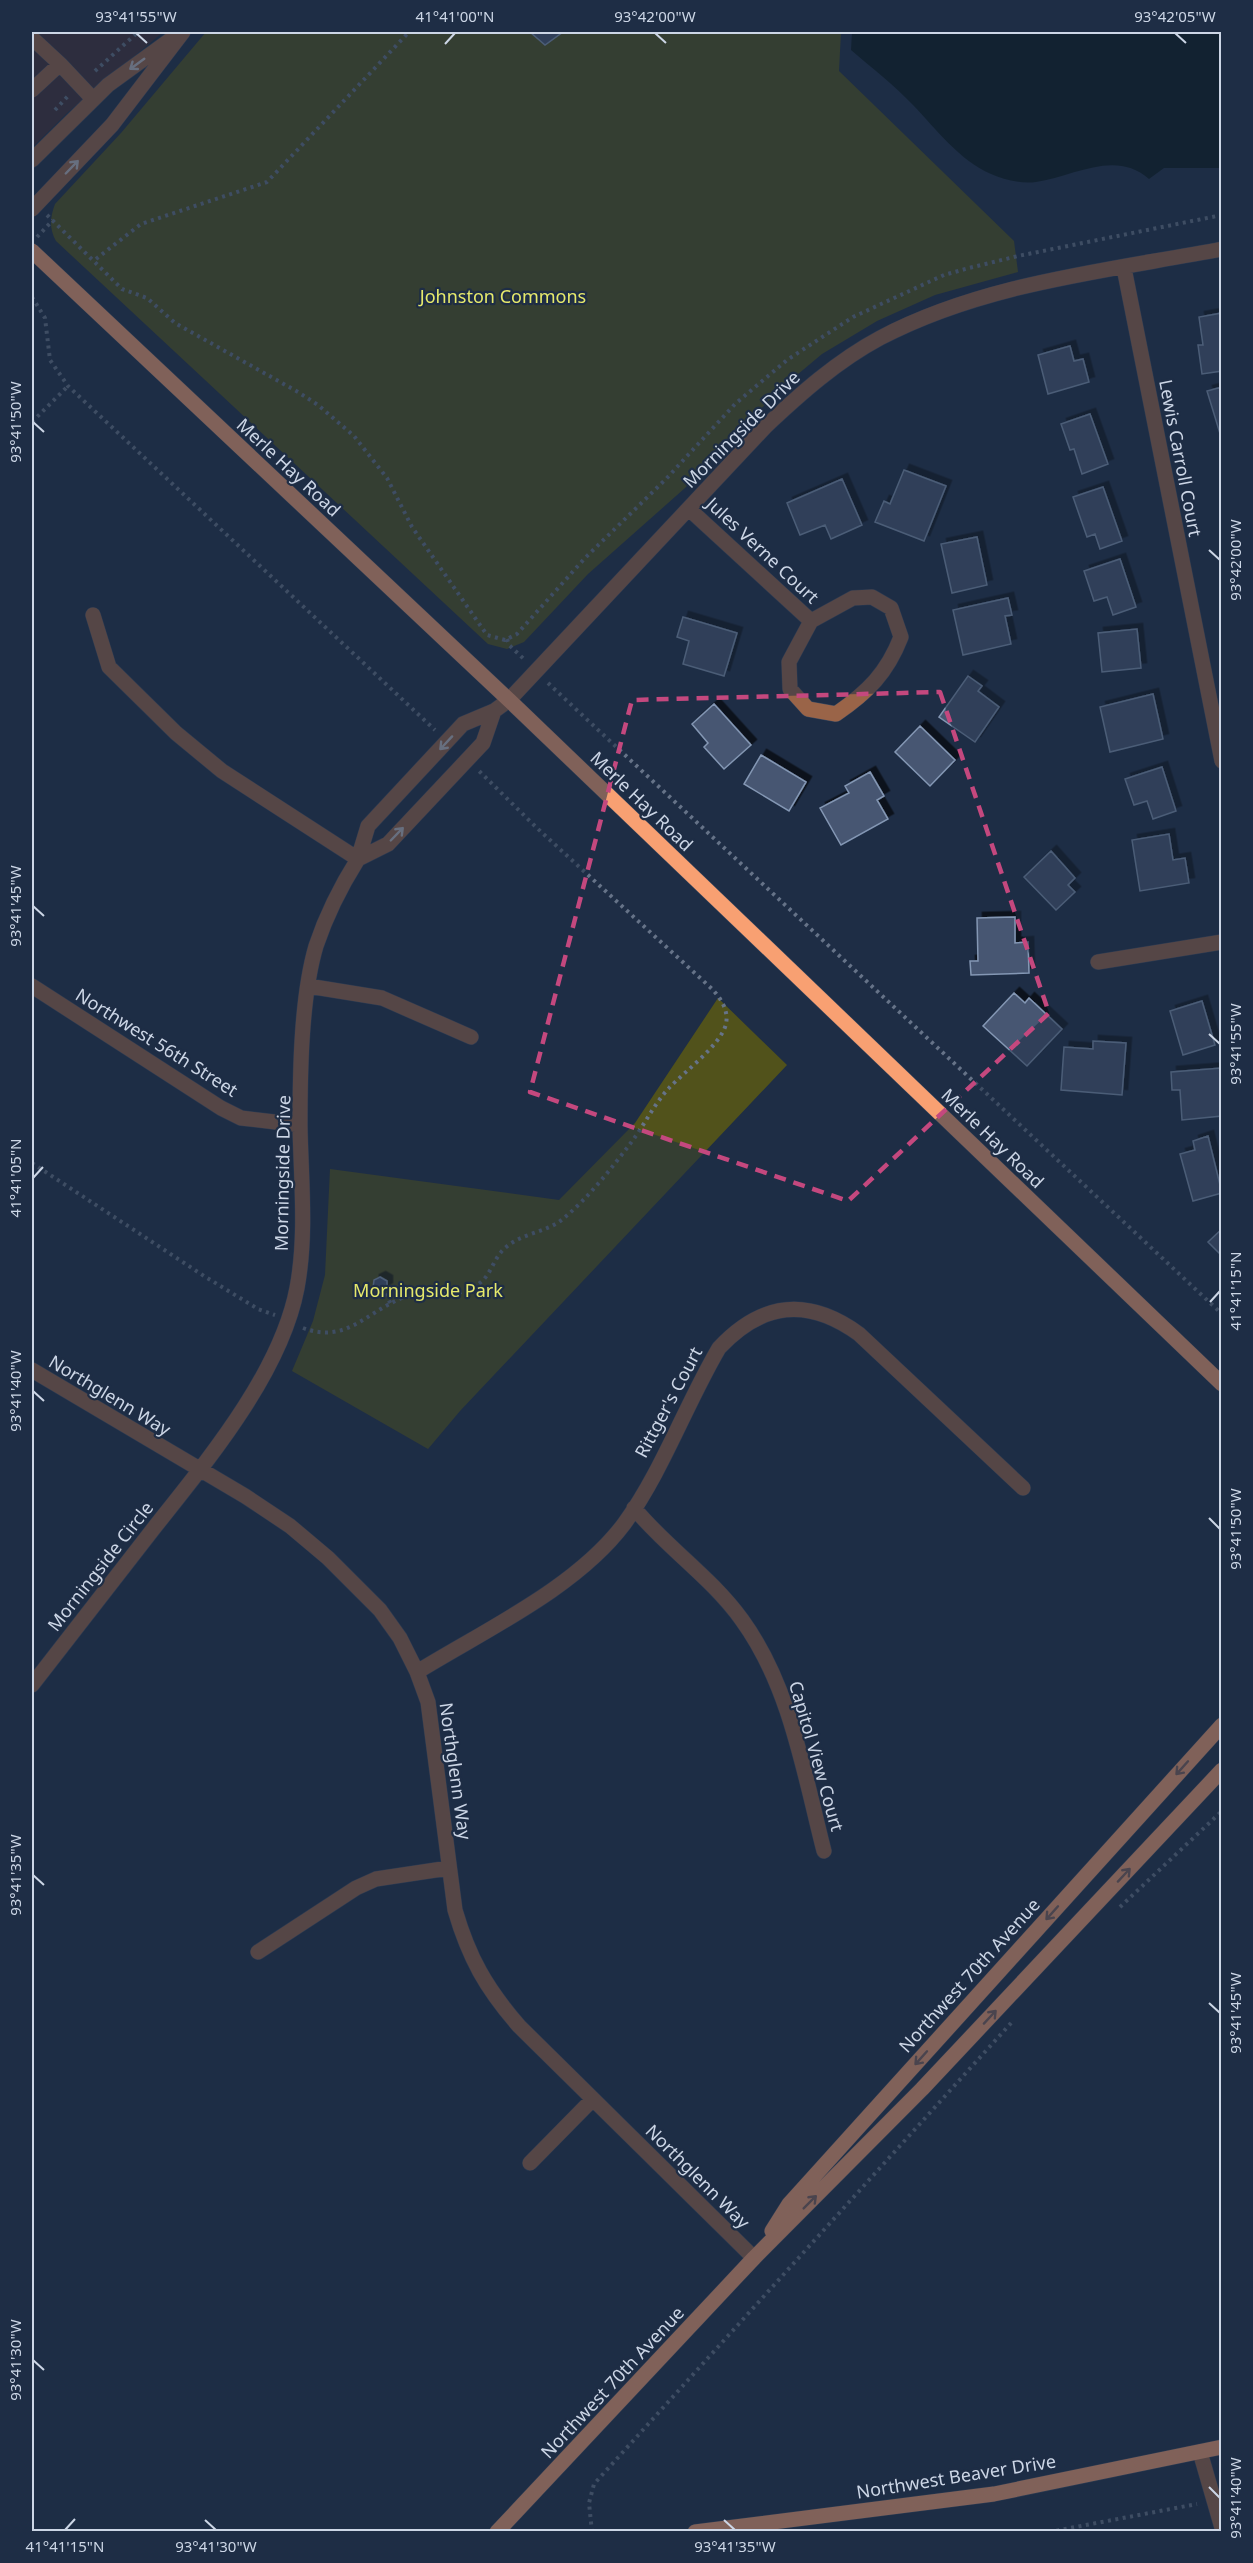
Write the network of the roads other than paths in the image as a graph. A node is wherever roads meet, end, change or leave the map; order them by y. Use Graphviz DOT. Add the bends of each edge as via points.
graph roads {
  1 [pos="183,32"];
  2 [pos="32,38"];
  3 [pos="60,64"];
  4 [pos="32,90"];
  5 [pos="93,99"];
  6 [pos="32,160"];
  7 [pos="32,209"];
  8 [pos="1221,249"];
  9 [pos="32,251"];
  10 [pos="1124,268"];
  11 [pos="689,509"];
  12 [pos="93,615"];
  13 [pos="811,621"];
  14 [pos="509,700"];
  15 [pos="494,711"];
  16 [pos="1221,761"];
  17 [pos="358,859"];
  18 [pos="1221,942"];
  19 [pos="1098,962"];
  20 [pos="32,986"];
  21 [pos="308,986"];
  22 [pos="471,1037"];
  23 [pos="300,1125"];
  24 [pos="32,1370"];
  25 [pos="1221,1384"];
  26 [pos="199,1471"];
  27 [pos="1023,1488"];
  28 [pos="634,1508"];
  29 [pos="417,1672"];
  30 [pos="32,1685"];
  31 [pos="1221,1725"];
  32 [pos="1221,1770"];
  33 [pos="824,1851"];
  34 [pos="449,1868"];
  35 [pos="258,1952"];
  36 [pos="593,2099"];
  37 [pos="530,2163"];
  38 [pos="754,2258"];
  39 [pos="1221,2447"];
  40 [pos="1200,2452"];
  41 [pos="1221,2528"];
  42 [pos="497,2532"];
  43 [pos="694,2532"];
  1 -- 5 [label="street, one-way"];
  7 -- 1 [label="street, one-way" via="112,125"];
  2 -- 3 [label="street"];
  3 -- 4 [label="street"];
  3 -- 5 [label="street"];
  5 -- 6 [label="street"];
  8 -- 10 [label="street, Morningside Drive"];
  9 -- 14 [label="main road, Merle Hay Road"];
  10 -- 11 [label="street, Morningside Drive" via="972,300 925,316 879,339 797,396"];
  10 -- 16 [label="street, Lewis Carroll Court"];
  11 -- 13 [label="street, Jules Verne Court"];
  11 -- 14 [label="street, Morningside Drive"];
  12 -- 17 [label="street" via="109,667 176,734 222,771"];
  13 -- 13 [label="street, Jules Verne Court" via="789,662 790,689 808,709 836,714 864,695 891,661 901,637 891,608 872,597 853,598"];
  14 -- 15 [label="street, Morningside Drive"];
  14 -- 25 [label="main road, Merle Hay Road"];
  17 -- 15 [label="street, one-way" via="388,844 483,743"];
  15 -- 17 [label="street, Morningside Drive, one-way" via="463,724 368,826"];
  17 -- 21 [label="street, Morningside Drive" via="329,912"];
  18 -- 19 [label="street"];
  20 -- 23 [label="street, Northwest 56th Street" via="221,1108 251,1120"];
  21 -- 22 [label="street" via="382,998"];
  21 -- 23 [label="street, Morningside Drive"];
  23 -- 26 [label="street, Morningside Drive" via="301,1249 288,1321 256,1384"];
  24 -- 26 [label="street, Northglenn Way"];
  26 -- 29 [label="street, Northglenn Way" via="272,1514 328,1558 380,1610"];
  26 -- 30 [label="street, Morningside Circle"];
  27 -- 28 [label="street, Rittger's Court" via="859,1334 819,1312 796,1309 754,1318 719,1348"];
  28 -- 29 [label="street, Rittger's Court" via="602,1550 579,1572"];
  28 -- 33 [label="street, Capitol View Court" via="715,1587 742,1620 766,1661 791,1725"];
  29 -- 34 [label="street, Northglenn Way" via="434,1736"];
  31 -- 38 [label="main road, Northwest 70th Avenue, one-way" via="789,2204"];
  38 -- 32 [label="main road, Northwest 70th Avenue, one-way" via="922,2089"];
  34 -- 35 [label="street" via="376,1878"];
  34 -- 36 [label="street, Northglenn Way" via="455,1910 479,1974 519,2026"];
  36 -- 37 [label="street"];
  36 -- 38 [label="street, Northglenn Way"];
  38 -- 42 [label="main road, Northwest 70th Avenue"];
  39 -- 40 [label="main road, Northwest Beaver Drive"];
  40 -- 41 [label="street"];
  40 -- 43 [label="main road, Northwest Beaver Drive" via="994,2494"];
}
